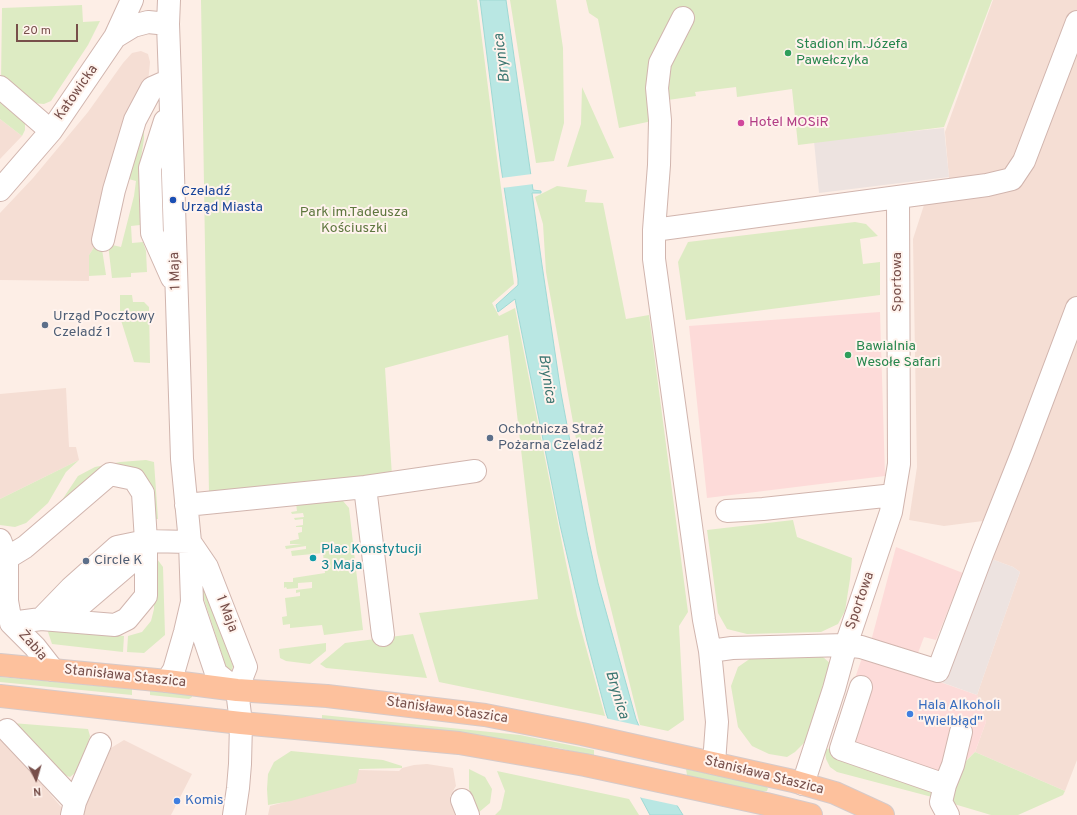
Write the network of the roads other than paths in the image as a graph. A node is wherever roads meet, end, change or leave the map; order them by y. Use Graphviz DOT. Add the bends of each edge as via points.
graph roads {
  1 [pos="132,0"];
  2 [pos="169,0"];
  3 [pos="683,18"];
  4 [pos="1077,22"];
  5 [pos="168,24"];
  6 [pos="116,37"];
  7 [pos="170,80"];
  8 [pos="0,87"];
  9 [pos="51,131"];
  10 [pos="0,190"];
  11 [pos="898,197"];
  12 [pos="654,230"];
  13 [pos="103,240"];
  14 [pos="1077,308"];
  15 [pos="475,472"];
  16 [pos="365,487"];
  17 [pos="894,495"];
  18 [pos="186,505"];
  19 [pos="727,511"];
  20 [pos="146,541"];
  21 [pos="190,542"];
  22 [pos="3,549"];
  23 [pos="3,601"];
  24 [pos="192,602"];
  25 [pos="41,619"];
  26 [pos="5,630"];
  27 [pos="383,635"];
  28 [pos="846,645"];
  29 [pos="710,651"];
  30 [pos="0,665"];
  31 [pos="53,670"];
  32 [pos="167,681"];
  33 [pos="861,687"];
  34 [pos="237,690"];
  35 [pos="0,696"];
  36 [pos="241,723"];
  37 [pos="7,730"];
  38 [pos="961,732"];
  39 [pos="100,744"];
  40 [pos="714,764"];
  41 [pos="803,784"];
  42 [pos="945,785"];
  43 [pos="74,809"];
  44 [pos="234,815"];
  45 [pos="811,815"];
  46 [pos="883,815"];
  47 [pos="948,815"];
  1 -- 6 [label="street"];
  2 -- 5 [label="street, 1 Maja"];
  3 -- 12 [label="street" via="660,64 657,88 660,120 659,165"];
  4 -- 11 [label="street" via="1024,161 1012,179 987,185"];
  5 -- 6 [label="street, Katowicka" via="148,22 133,26"];
  5 -- 7 [label="street, 1 Maja"];
  6 -- 9 [label="street, Katowicka"];
  7 -- 13 [label="street" via="152,88 135,120 114,190"];
  7 -- 18 [label="street, 1 Maja" via="182,459"];
  8 -- 9 [label="street"];
  9 -- 10 [label="street, Katowicka"];
  11 -- 12 [label="street"];
  11 -- 17 [label="street, Sportowa" via="900,464"];
  12 -- 29 [label="street" via="654,259"];
  14 -- 28 [label="street" via="938,671 861,647"];
  15 -- 16 [label="street"];
  16 -- 18 [label="street"];
  16 -- 27 [label="street"];
  17 -- 19 [label="street"];
  17 -- 28 [label="street, Sportowa" via="891,512"];
  18 -- 21 [label="street, 1 Maja"];
  20 -- 21 [label="street"];
  20 -- 22 [label="street" via="143,493 134,479 110,474 25,547"];
  20 -- 25 [label="street" via="130,563 82,604"];
  20 -- 25 [label="street" via="146,596 127,618 115,625"];
  21 -- 24 [label="street, 1 Maja"];
  21 -- 34 [label="street, 1 Maja" via="207,567 246,667"];
  22 -- 23 [label="street, Żabia"];
  23 -- 26 [label="street, Żabia"];
  24 -- 32 [label="street" via="174,670"];
  24 -- 34 [label="street, 1 Maja" via="216,673"];
  25 -- 26 [label="street"];
  26 -- 31 [label="street, Żabia" via="34,647"];
  28 -- 29 [label="street, Sportowa" via="732,648"];
  28 -- 41 [label="street, Sportowa"];
  29 -- 40 [label="street" via="717,722"];
  30 -- 31 [label="main road, Stanisława Staszica"];
  31 -- 32 [label="main road, Stanisława Staszica"];
  32 -- 34 [label="main road, Stanisława Staszica"];
  33 -- 42 [label="street" via="841,749"];
  34 -- 36 [label="street, 1 Maja"];
  34 -- 40 [label="main road, Stanisława Staszica" via="328,696 485,715"];
  35 -- 36 [label="main road, Stanisława Staszica"];
  36 -- 44 [label="street, 1 Maja" via="239,777"];
  36 -- 45 [label="main road, Stanisława Staszica" via="459,743 585,766"];
  37 -- 43 [label="street"];
  38 -- 42 [label="street"];
  39 -- 43 [label="street"];
  40 -- 41 [label="main road, Stanisława Staszica"];
  41 -- 46 [label="main road, Stanisława Staszica" via="835,794"];
  42 -- 47 [label="street" via="941,802"];
}
